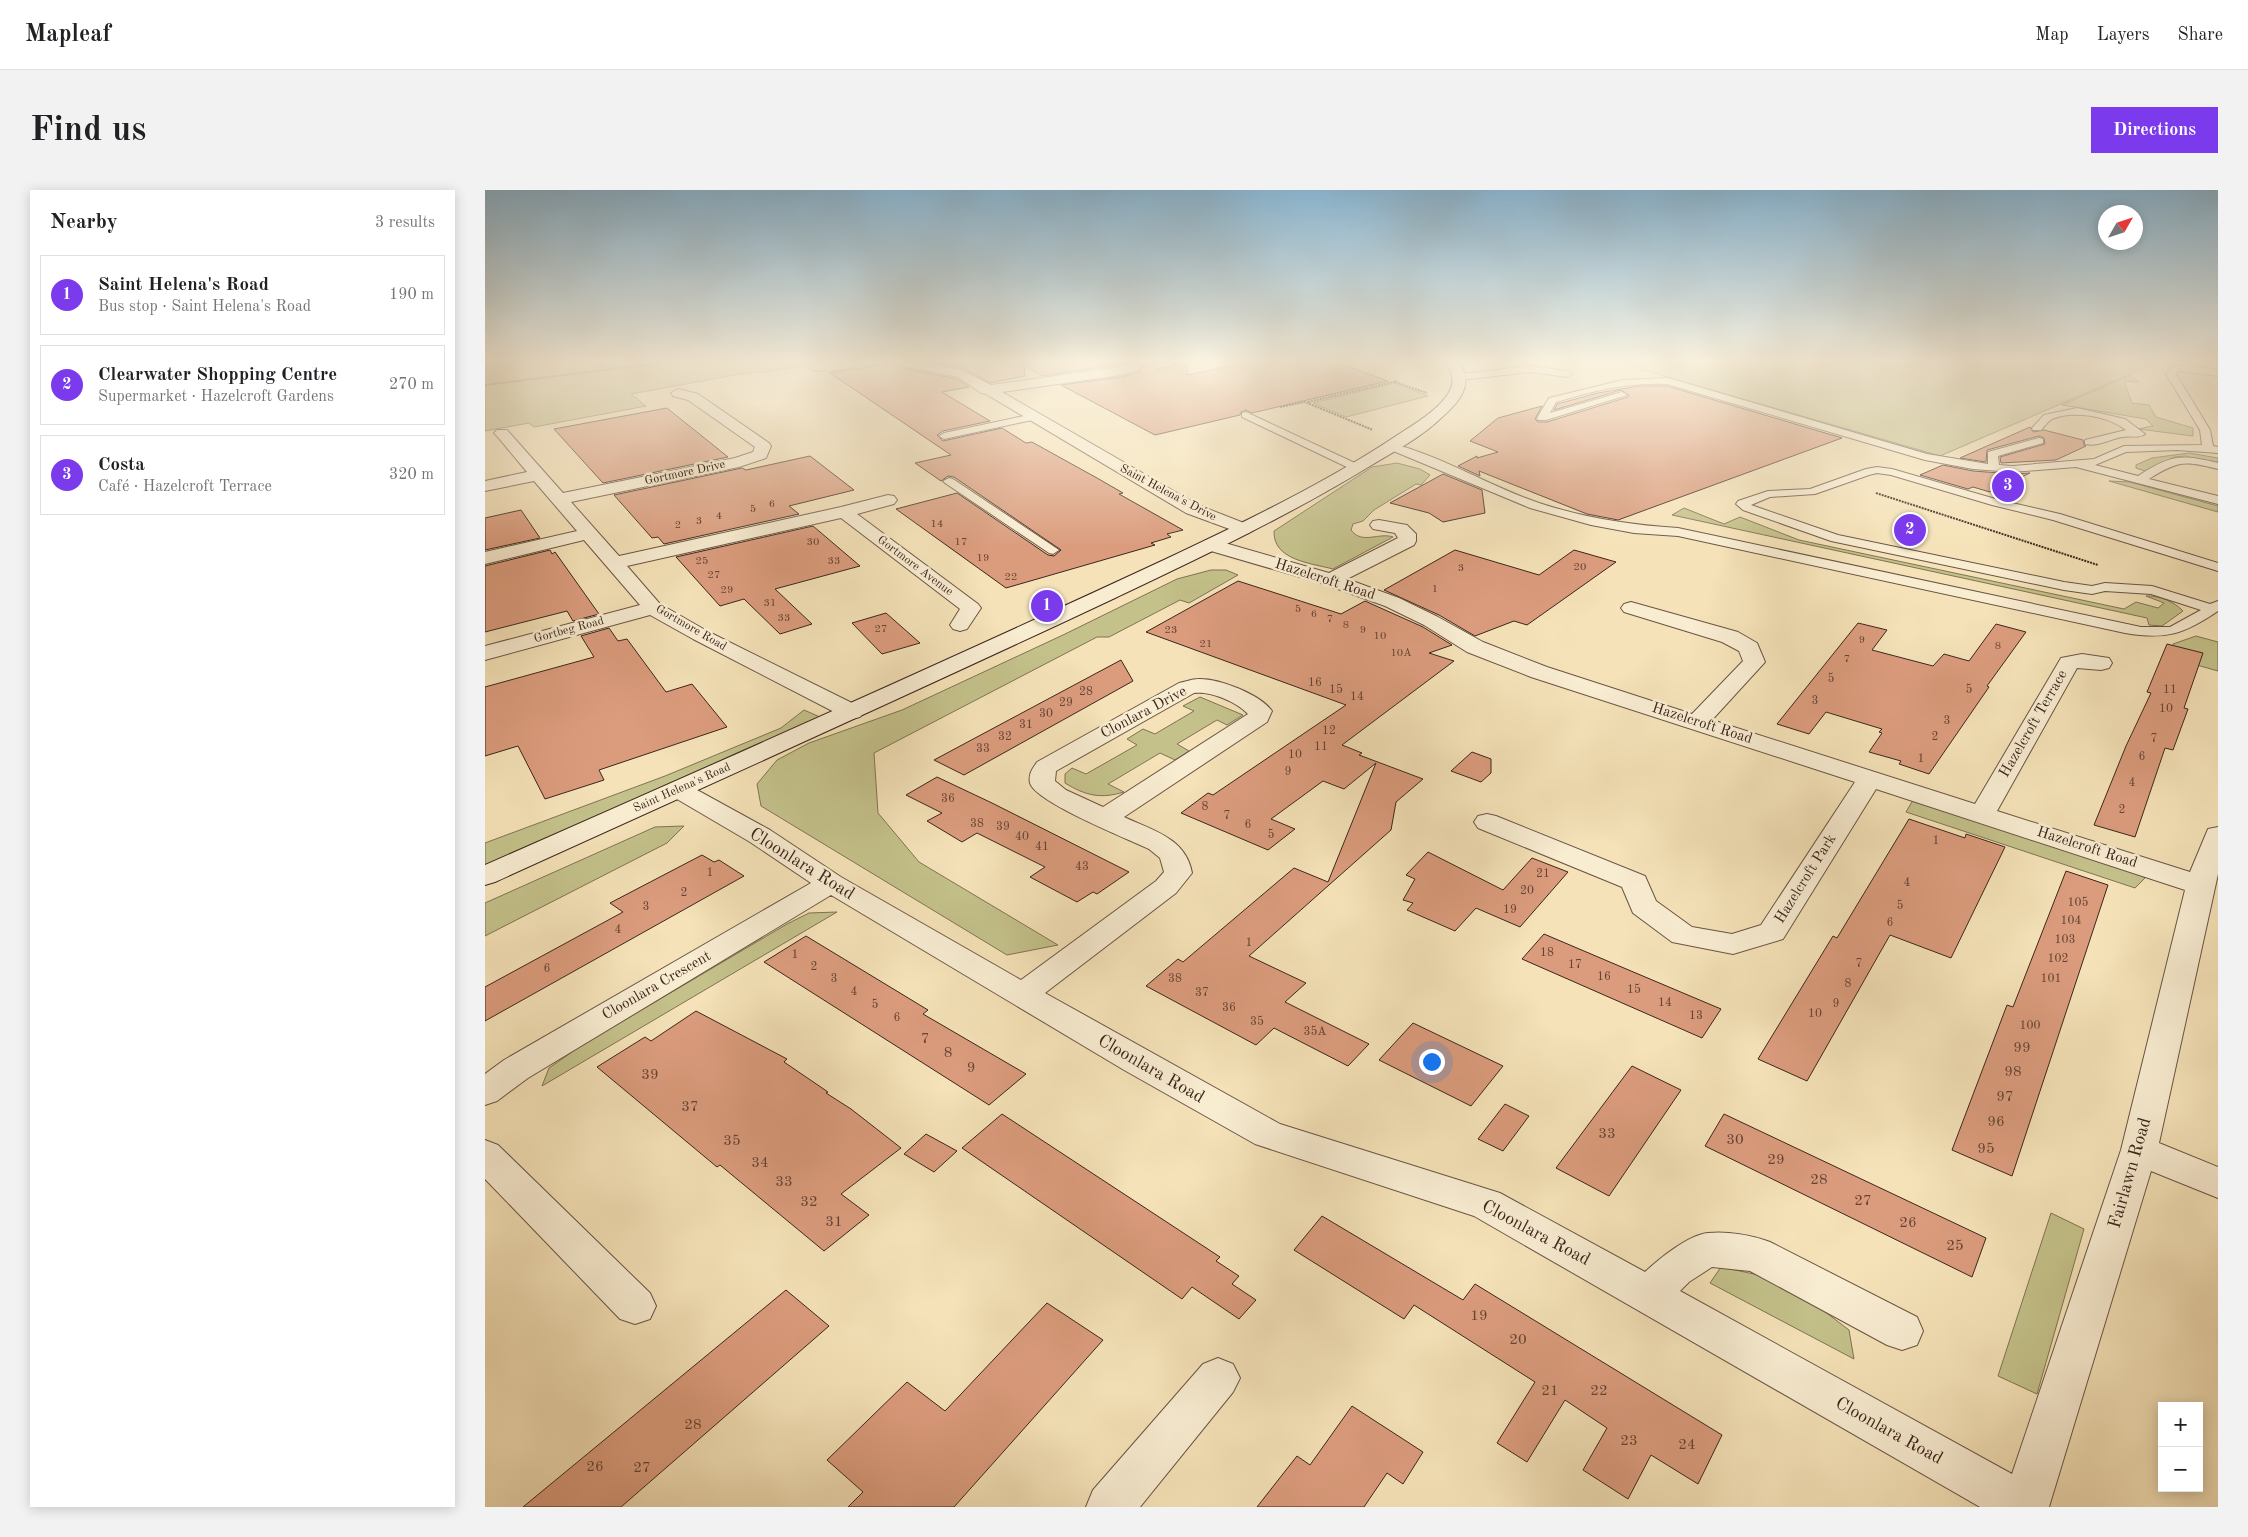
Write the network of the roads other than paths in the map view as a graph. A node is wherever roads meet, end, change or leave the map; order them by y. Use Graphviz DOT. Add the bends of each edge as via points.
graph roads {
  1 [pos="732,424"];
  2 [pos="998,424"];
  3 [pos="1046,424"];
  4 [pos="1265,424"];
  5 [pos="1423,424"];
  6 [pos="1815,424"];
  7 [pos="2040,424"];
  8 [pos="2093,424"];
  9 [pos="2202,424"];
  10 [pos="2037,428"];
  11 [pos="503,433"];
  12 [pos="2130,433"];
  13 [pos="944,436"];
  14 [pos="2149,437"];
  15 [pos="2039,441"];
  16 [pos="2089,442"];
  17 [pos="1394,444"];
  18 [pos="2124,449"];
  19 [pos="2213,449"];
  20 [pos="2076,464"];
  21 [pos="2218,466"];
  22 [pos="1355,467"];
  23 [pos="1994,468"];
  24 [pos="539,475"];
  25 [pos="2142,479"];
  26 [pos="949,481"];
  27 [pos="485,486"];
  28 [pos="560,499"];
  29 [pos="888,500"];
  30 [pos="2218,500"];
  31 [pos="844,512"];
  32 [pos="1379,525"];
  33 [pos="1243,530"];
  34 [pos="589,534"];
  35 [pos="1211,545"];
  36 [pos="1053,550"];
  37 [pos="485,558"];
  38 [pos="615,563"];
  39 [pos="2218,567"];
  40 [pos="1331,580"];
  41 [pos="2215,607"];
  42 [pos="653,608"];
  43 [pos="1631,608"];
  44 [pos="960,625"];
  45 [pos="485,653"];
  46 [pos="2101,663"];
  47 [pos="852,712"];
  48 [pos="1696,722"];
  49 [pos="1870,778"];
  50 [pos="679,790"];
  51 [pos="1982,814"];
  52 [pos="1104,818"];
  53 [pos="1487,822"];
  54 [pos="2218,835"];
  55 [pos="485,876"];
  56 [pos="831,883"];
  57 [pos="2200,885"];
  58 [pos="1023,994"];
  59 [pos="485,1092"];
  60 [pos="2139,1150"];
  61 [pos="485,1155"];
  62 [pos="2218,1184"];
  63 [pos="1649,1296"];
  64 [pos="635,1306"];
  65 [pos="1902,1331"];
  66 [pos="1218,1378"];
  67 [pos="1110,1507"];
  68 [pos="2025,1507"];
  1 -- 28 [label="street, Gortmore Drive" via="763,446 761,455"];
  2 -- 13 [label="lane"];
  3 -- 33 [label="street, Saint Helena's Drive" via="1192,509"];
  4 -- 22 [label="lane"];
  5 -- 17 [label="street, Saint Helena's Road"];
  6 -- 23 [label="lane" via="1925,457"];
  7 -- 10 [label="lane"];
  8 -- 12 [label="lane"];
  9 -- 19 [label="lane"];
  11 -- 24 [label="street, Gortmore Road"];
  12 -- 14 [label="lane"];
  12 -- 16 [label="lane"];
  14 -- 18 [label="lane" via="2124,443"];
  14 -- 19 [label="lane" via="2184,439"];
  15 -- 23 [label="lane" via="1992,454"];
  17 -- 22 [label="street, Saint Helena's Road"];
  17 -- 41 [label="lane" via="1534,505 1591,521 1634,529 1678,532 2125,629 2169,633"];
  18 -- 19 [label="lane"];
  18 -- 20 [label="lane" via="2096,462"];
  20 -- 23 [label="lane"];
  20 -- 25 [label="lane"];
  21 -- 25 [label="lane" via="2183,458 2165,464"];
  22 -- 33 [label="street, Saint Helena's Road"];
  24 -- 27 [label="street"];
  24 -- 28 [label="street, Gortmore Road"];
  25 -- 30 [label="lane"];
  26 -- 36 [label="lane"];
  28 -- 34 [label="street, Gortmore Road"];
  29 -- 31 [label="street"];
  31 -- 38 [label="street"];
  31 -- 44 [label="street, Gortmore Avenue" via="971,608"];
  32 -- 40 [label="street" via="1401,529 1407,534 1407,541"];
  33 -- 35 [label="street, Saint Helena's Road"];
  34 -- 37 [label="street"];
  34 -- 38 [label="street, Gortmore Road"];
  35 -- 40 [label="street, Hazelcroft Road"];
  35 -- 47 [label="street, Saint Helena's Road"];
  38 -- 42 [label="street, Gortmore Road"];
  39 -- 41 [label="lane" via="2056,517 1877,470 1811,492 1768,494 1743,504 1835,538 2073,588 2152,590"];
  40 -- 48 [label="street, Hazelcroft Road" via="1392,602 1484,650 1539,672"];
  42 -- 45 [label="street, Gortbeg Road"];
  42 -- 47 [label="street, Gortmore Road"];
  43 -- 48 [label="street" via="1730,637 1749,648 1754,662"];
  46 -- 51 [label="street, Hazelcroft Terrace" via="2069,663"];
  47 -- 50 [label="street, Saint Helena's Road"];
  48 -- 49 [label="street, Hazelcroft Road"];
  49 -- 51 [label="street, Hazelcroft Road"];
  49 -- 53 [label="street, Hazelcroft Park" via="1772,932 1733,944 1683,935 1643,906 1635,882"];
  50 -- 55 [label="street, Saint Helena's Road"];
  50 -- 56 [label="street, Cloonlara Road" via="759,836"];
  51 -- 57 [label="street, Hazelcroft Road"];
  52 -- 52 [label="street, Clonlara Drive" via="1057,796 1043,784 1042,775 1046,767 1187,688 1212,688 1260,710 1259,717"];
  52 -- 58 [label="street, Clonlara Drive" via="1169,850 1177,861 1178,873 1166,887"];
  54 -- 57 [label="street, Fairlawn Road"];
  56 -- 58 [label="street, Cloonlara Road"];
  56 -- 59 [label="street, Cloonlara Crescent" via="516,1069"];
  57 -- 60 [label="street, Fairlawn Road"];
  58 -- 63 [label="street, Cloonlara Road" via="1269,1134 1487,1204"];
  60 -- 62 [label="street"];
  60 -- 68 [label="street, Fairlawn Road"];
  61 -- 64 [label="street"];
  63 -- 65 [label="street" via="1675,1270 1707,1250 1756,1254"];
  63 -- 68 [label="street, Cloonlara Road"];
  66 -- 67 [label="street"];
}
